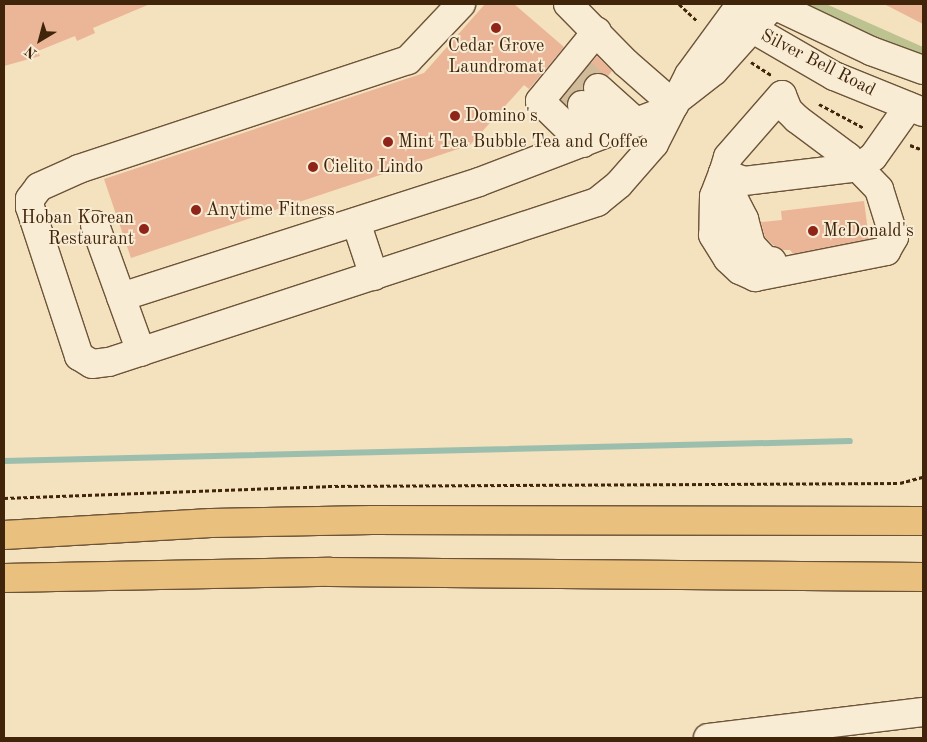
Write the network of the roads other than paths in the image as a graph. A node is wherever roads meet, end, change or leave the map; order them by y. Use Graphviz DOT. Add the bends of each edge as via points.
graph roads {
  1 [pos="461,4"];
  2 [pos="568,4"];
  3 [pos="772,4"];
  4 [pos="736,13"];
  5 [pos="816,26"];
  6 [pos="597,31"];
  7 [pos="800,58"];
  8 [pos="923,70"];
  9 [pos="782,95"];
  10 [pos="590,96"];
  11 [pos="674,105"];
  12 [pos="916,109"];
  13 [pos="624,127"];
  14 [pos="583,143"];
  15 [pos="859,167"];
  16 [pos="723,173"];
  17 [pos="356,222"];
  18 [pos="95,225"];
  19 [pos="374,276"];
  20 [pos="121,297"];
  21 [pos="140,352"];
  22 [pos="923,521"];
  23 [pos="4,535"];
  24 [pos="923,577"];
  25 [pos="4,578"];
  26 [pos="923,712"];
  27 [pos="708,738"];
  1 -- 21 [label="street" via="408,60 79,170 47,182 36,190 30,199 30,207 79,356 98,365"];
  2 -- 6 [label="street"];
  3 -- 4 [label="street"];
  3 -- 5 [label="street, Silver Bell Road"];
  4 -- 7 [label="street, Silver Bell Road"];
  4 -- 11 [label="street" via="688,75"];
  5 -- 7 [label="street"];
  5 -- 8 [label="street, Silver Bell Road"];
  6 -- 11 [label="street" via="626,63"];
  6 -- 14 [label="street" via="566,75 540,101"];
  7 -- 9 [label="street"];
  7 -- 12 [label="street, Silver Bell Road" via="834,76"];
  9 -- 15 [label="street" via="783,103 797,119"];
  9 -- 16 [label="street" via="728,157"];
  10 -- 13 [label="street"];
  11 -- 13 [label="street"];
  11 -- 19 [label="street" via="654,144 639,163 596,202"];
  12 -- 15 [label="street" via="873,157"];
  13 -- 14 [label="street"];
  14 -- 17 [label="street" via="479,182"];
  15 -- 16 [label="street" via="744,181"];
  15 -- 16 [label="street" via="871,179 881,206 880,243 870,249 772,261 760,256 751,245"];
  15 -- 16 [label="street" via="874,181 883,198 894,237 890,248 880,254 763,277 740,270 716,244 713,236 714,196"];
  17 -- 19 [label="street"];
  17 -- 20 [label="street"];
  18 -- 20 [label="street"];
  19 -- 21 [label="street"];
  20 -- 21 [label="street"];
  22 -- 23 [label="highway" via="372,520 211,523"];
  24 -- 25 [label="highway" via="330,572"];
  26 -- 27 [label="street"];
}
